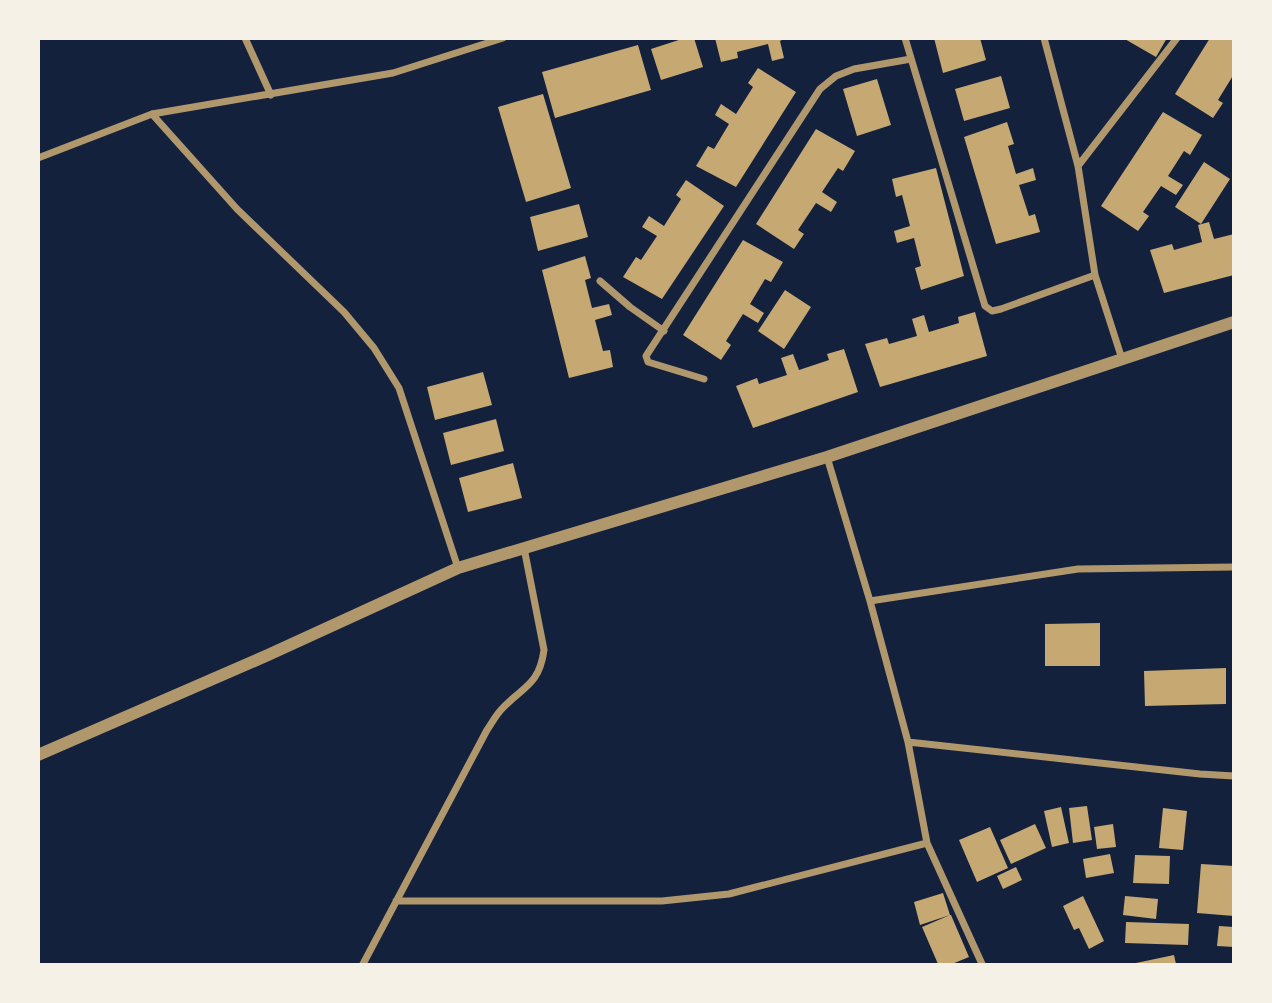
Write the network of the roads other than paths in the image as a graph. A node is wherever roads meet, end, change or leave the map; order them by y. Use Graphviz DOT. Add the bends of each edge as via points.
graph roads {
  1 [pos="244,38"];
  2 [pos="503,38"];
  3 [pos="905,38"];
  4 [pos="1044,38"];
  5 [pos="1177,38"];
  6 [pos="911,59"];
  7 [pos="271,94"];
  8 [pos="152,114"];
  9 [pos="38,158"];
  10 [pos="1078,166"];
  11 [pos="1095,275"];
  12 [pos="600,281"];
  13 [pos="1234,322"];
  14 [pos="664,331"];
  15 [pos="1122,359"];
  16 [pos="704,379"];
  17 [pos="827,457"];
  18 [pos="524,548"];
  19 [pos="1234,567"];
  20 [pos="458,568"];
  21 [pos="870,601"];
  22 [pos="908,742"];
  23 [pos="38,755"];
  24 [pos="1234,776"];
  25 [pos="926,843"];
  26 [pos="396,901"];
  27 [pos="362,964"];
  28 [pos="982,964"];
  1 -- 7 [label="street"];
  2 -- 7 [label="street" via="393,73"];
  3 -- 6 [label="street"];
  4 -- 10 [label="street"];
  5 -- 10 [label="street"];
  6 -- 11 [label="street" via="985,306 1001,309"];
  6 -- 14 [label="street" via="854,69 820,89"];
  7 -- 8 [label="street"];
  8 -- 9 [label="street"];
  8 -- 20 [label="street" via="237,209 344,312 374,348 399,388"];
  10 -- 11 [label="street"];
  11 -- 15 [label="street"];
  12 -- 14 [label="street"];
  13 -- 15 [label="street"];
  14 -- 16 [label="street" via="646,356 648,362"];
  15 -- 17 [label="street"];
  17 -- 18 [label="street"];
  17 -- 21 [label="street"];
  18 -- 20 [label="street"];
  18 -- 26 [label="street" via="544,650 542,665 535,679 500,711 487,730"];
  19 -- 21 [label="street" via="1078,569"];
  20 -- 23 [label="street"];
  21 -- 22 [label="street"];
  22 -- 24 [label="street"];
  22 -- 25 [label="street"];
  25 -- 26 [label="street" via="729,894 662,901"];
  25 -- 28 [label="street"];
  26 -- 27 [label="street"];
}
